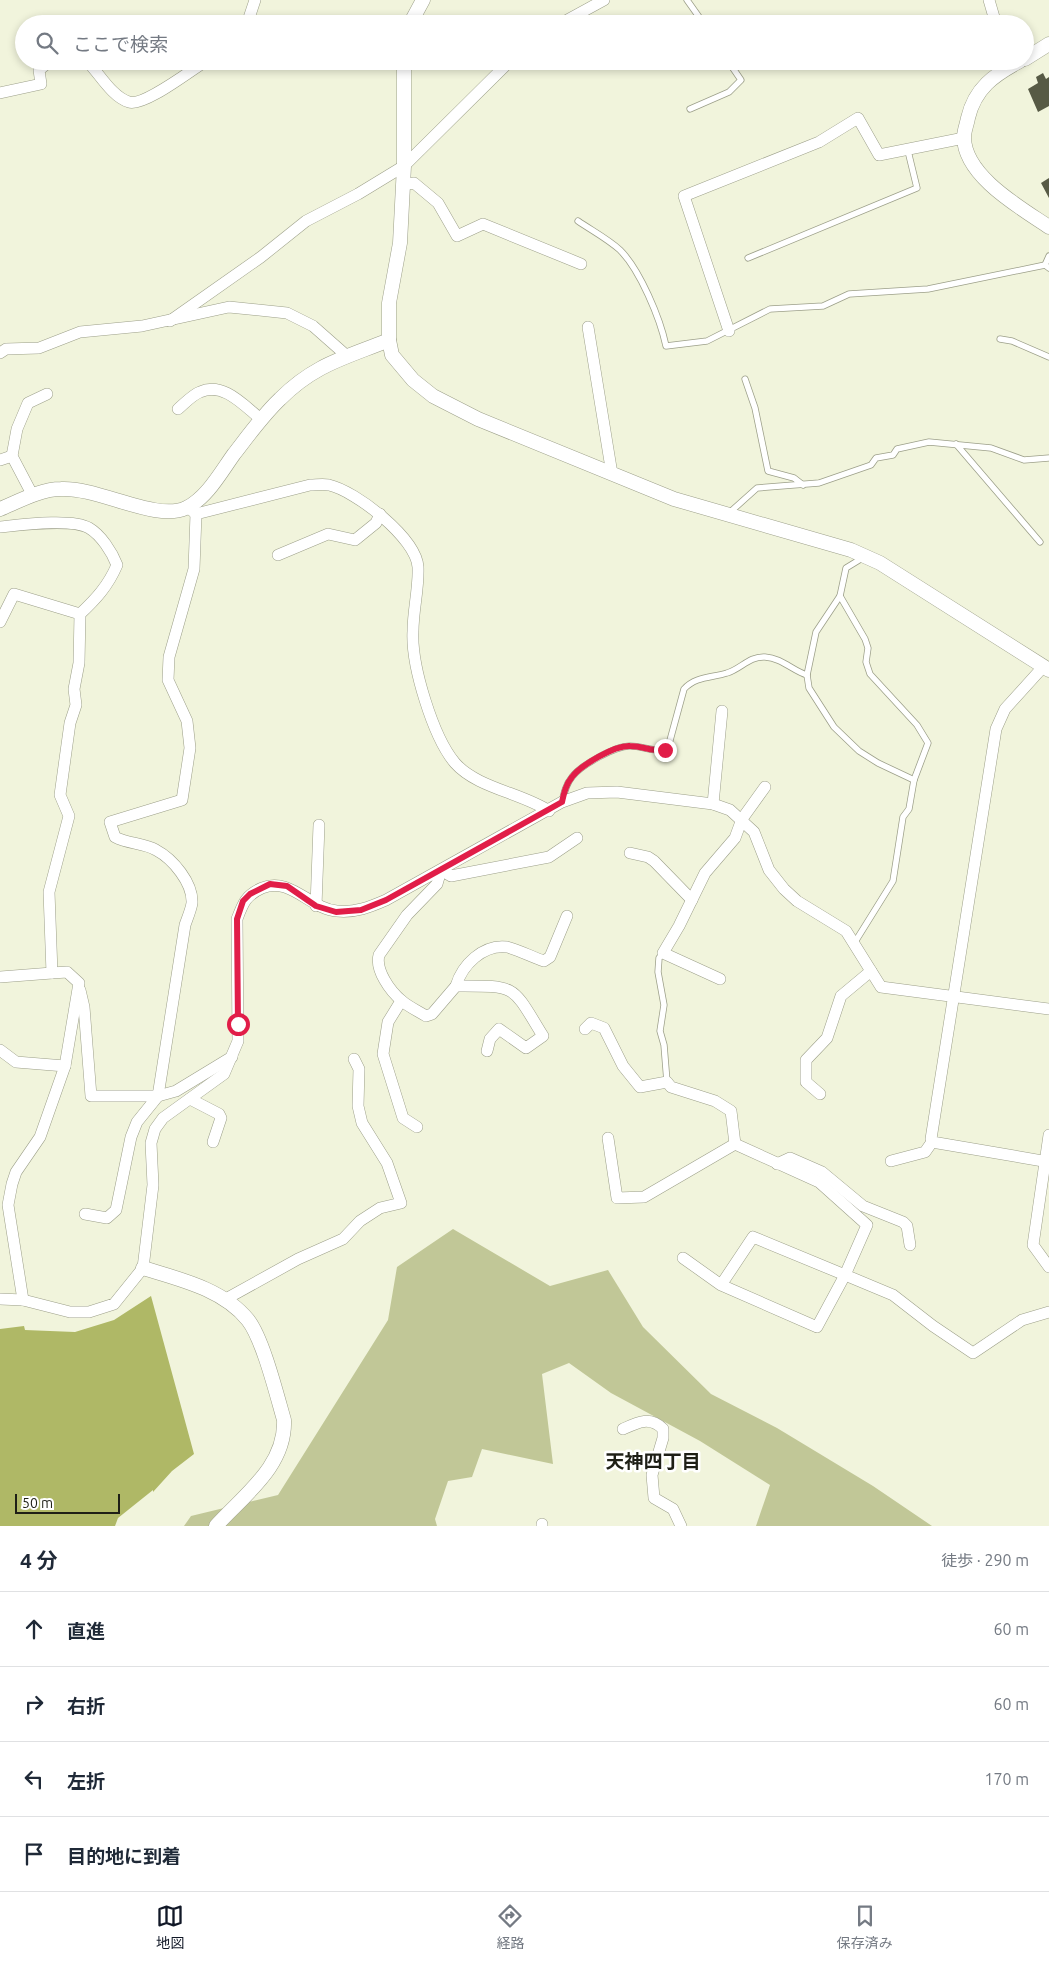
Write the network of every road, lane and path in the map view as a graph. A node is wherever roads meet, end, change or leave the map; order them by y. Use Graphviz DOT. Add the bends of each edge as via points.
graph roads {
  1 [pos="255,0"];
  2 [pos="423,0"];
  3 [pos="604,0"];
  4 [pos="686,0"];
  5 [pos="989,0"];
  6 [pos="249,15"];
  7 [pos="415,15"];
  8 [pos="576,15"];
  9 [pos="697,15"];
  10 [pos="993,15"];
  11 [pos="1049,44"];
  12 [pos="1034,53"];
  13 [pos="39,70"];
  14 [pos="95,70"];
  15 [pos="192,70"];
  16 [pos="404,70"];
  17 [pos="501,70"];
  18 [pos="734,70"];
  19 [pos="997,70"];
  20 [pos="0,93"];
  21 [pos="690,109"];
  22 [pos="964,138"];
  23 [pos="908,150"];
  24 [pos="404,166"];
  25 [pos="402,185"];
  26 [pos="578,222"];
  27 [pos="1049,227"];
  28 [pos="1049,256"];
  29 [pos="748,258"];
  30 [pos="581,264"];
  31 [pos="1047,267"];
  32 [pos="170,321"];
  33 [pos="588,327"];
  34 [pos="729,331"];
  35 [pos="1000,339"];
  36 [pos="389,340"];
  37 [pos="0,353"];
  38 [pos="347,356"];
  39 [pos="1049,357"];
  40 [pos="745,379"];
  41 [pos="47,394"];
  42 [pos="178,409"];
  43 [pos="262,420"];
  44 [pos="956,444"];
  45 [pos="12,456"];
  46 [pos="1049,458"];
  47 [pos="0,460"];
  48 [pos="612,474"];
  49 [pos="803,485"];
  50 [pos="33,496"];
  51 [pos="0,509"];
  52 [pos="192,510"];
  53 [pos="380,514"];
  54 [pos="727,516"];
  55 [pos="0,527"];
  56 [pos="1040,542"];
  57 [pos="278,555"];
  58 [pos="866,556"];
  59 [pos="840,596"];
  60 [pos="80,614"];
  61 [pos="0,622"];
  62 [pos="1046,669"];
  63 [pos="807,676"];
  64 [pos="722,711"];
  65 [pos="914,780"];
  66 [pos="765,787"];
  67 [pos="562,802"];
  68 [pos="713,804"];
  69 [pos="549,810"];
  70 [pos="742,819"];
  71 [pos="319,825"];
  72 [pos="577,838"];
  73 [pos="630,853"];
  74 [pos="441,870"];
  75 [pos="692,900"];
  76 [pos="316,906"];
  77 [pos="567,916"];
  78 [pos="855,942"];
  79 [pos="663,953"];
  80 [pos="871,972"];
  81 [pos="52,973"];
  82 [pos="0,977"];
  83 [pos="720,979"];
  84 [pos="79,983"];
  85 [pos="456,986"];
  86 [pos="954,998"];
  87 [pos="401,1001"];
  88 [pos="1049,1009"];
  89 [pos="585,1029"];
  90 [pos="0,1050"];
  91 [pos="487,1051"];
  92 [pos="232,1057"];
  93 [pos="354,1058"];
  94 [pos="65,1066"];
  95 [pos="667,1082"];
  96 [pos="820,1094"];
  97 [pos="158,1096"];
  98 [pos="190,1100"];
  99 [pos="417,1127"];
  100 [pos="1049,1135"];
  101 [pos="608,1138"];
  102 [pos="213,1142"];
  103 [pos="932,1142"];
  104 [pos="735,1144"];
  105 [pos="891,1161"];
  106 [pos="1047,1161"];
  107 [pos="777,1164"];
  108 [pos="85,1214"];
  109 [pos="910,1245"];
  110 [pos="683,1258"];
  111 [pos="1049,1267"];
  112 [pos="143,1268"];
  113 [pos="844,1275"];
  114 [pos="721,1285"];
  115 [pos="0,1299"];
  116 [pos="23,1300"];
  117 [pos="224,1300"];
  118 [pos="1049,1312"];
  119 [pos="623,1429"];
  120 [pos="216,1526"];
  121 [pos="681,1526"];
  1 -- 6 [label="street"];
  2 -- 7 [label="street"];
  3 -- 8 [label="street"];
  4 -- 9 [label="lane"];
  5 -- 10 [label="street"];
  11 -- 12 [label="street"];
  13 -- 20 [label="street" via="41,84"];
  14 -- 15 [label="street" via="116,94 129,102 143,101"];
  16 -- 24 [label="street"];
  17 -- 24 [label="street"];
  18 -- 21 [label="lane" via="741,80 729,92"];
  19 -- 22 [label="street" via="971,103"];
  22 -- 23 [label="street"];
  22 -- 27 [label="street" via="971,161 991,186"];
  23 -- 29 [label="lane" via="917,188"];
  23 -- 34 [label="street" via="879,155 858,118 819,142 684,196"];
  24 -- 25 [label="street"];
  24 -- 32 [label="street" via="306,221"];
  25 -- 30 [label="street" via="414,183 438,203 457,236 483,224"];
  25 -- 36 [label="street" via="400,244 388,303"];
  26 -- 34 [label="lane" via="619,249 633,266 662,328 666,346 706,341"];
  28 -- 31 [label="lane"];
  31 -- 34 [label="lane" via="928,289 849,294 823,306 770,309"];
  32 -- 37 [label="street" via="80,332 39,348 6,349"];
  32 -- 38 [label="street" via="229,307 287,313 313,326"];
  33 -- 48 [label="street"];
  35 -- 39 [label="lane"];
  36 -- 38 [label="street"];
  36 -- 48 [label="street" via="392,355 413,380 433,396 478,419"];
  38 -- 43 [label="street" via="302,378"];
  40 -- 49 [label="lane" via="755,408 768,471 794,478"];
  41 -- 45 [label="street" via="28,403 17,429"];
  42 -- 43 [label="street" via="200,392 216,390 228,393"];
  43 -- 52 [label="street"];
  44 -- 46 [label="lane" via="991,448 1024,460"];
  44 -- 49 [label="lane" via="929,442 897,449 893,455 876,458 871,465 819,483"];
  44 -- 56 [label="lane"];
  45 -- 47 [label="street"];
  45 -- 50 [label="street"];
  48 -- 54 [label="street"];
  49 -- 54 [label="lane" via="757,488"];
  50 -- 51 [label="street"];
  50 -- 52 [label="street" via="60,488 159,510"];
  52 -- 53 [label="street" via="310,485 330,486"];
  52 -- 97 [label="street" via="194,569 169,657 168,680 187,721 190,748 182,800 110,822 115,838 155,849 174,863 184,876 192,902 185,926"];
  53 -- 57 [label="street" via="376,523 355,540 328,534"];
  53 -- 69 [label="street" via="408,545 418,566 412,632 414,658 427,706 445,749 456,764 478,778"];
  54 -- 58 [label="street"];
  55 -- 60 [label="street" via="34,523 77,525 89,528 112,552 117,565 110,581"];
  58 -- 59 [label="lane" via="846,568"];
  58 -- 62 [label="street"];
  59 -- 63 [label="lane" via="816,632"];
  59 -- 65 [label="lane" via="866,639 866,662 870,674 917,726 928,743"];
  60 -- 61 [label="street" via="14,594"];
  60 -- 81 [label="street" via="79,663 74,690 76,705 70,723 60,795 69,816 49,892"];
  62 -- 86 [label="street" via="1005,710 996,728"];
  63 -- 65 [label="lane" via="809,688 834,727 859,751"];
  63 -- 67 [label="lane" via="779,660 765,657 751,658 729,673 690,683 684,689 665,750 659,752 628,746 614,749 572,777"];
  64 -- 68 [label="street"];
  65 -- 78 [label="lane" via="909,809 903,818 893,881"];
  66 -- 70 [label="street"];
  67 -- 68 [label="street" via="587,793 617,792"];
  67 -- 69 [label="street"];
  68 -- 70 [label="street"];
  69 -- 74 [label="street"];
  70 -- 75 [label="street" via="735,838 710,866"];
  70 -- 78 [label="street" via="754,832 769,870 784,890 836,923"];
  71 -- 76 [label="street"];
  72 -- 74 [label="street" via="548,857 451,876"];
  73 -- 75 [label="street" via="654,861"];
  74 -- 76 [label="street" via="361,910 336,912"];
  74 -- 87 [label="street" via="437,884 407,915 379,955 377,963 382,975"];
  75 -- 79 [label="street"];
  76 -- 92 [label="street" via="287,886 270,884 243,901 237,919 238,1041"];
  77 -- 85 [label="street" via="550,958 544,961 507,947 492,948 474,956"];
  78 -- 80 [label="street"];
  79 -- 83 [label="street"];
  79 -- 95 [label="lane" via="659,958 658,972 664,1005 660,1031"];
  80 -- 86 [label="street" via="881,987"];
  80 -- 96 [label="street" via="841,996 828,1038 806,1060 806,1082"];
  81 -- 82 [label="street"];
  81 -- 84 [label="street" via="67,972"];
  84 -- 94 [label="street"];
  84 -- 97 [label="street" via="91,1096"];
  85 -- 87 [label="street" via="432,1014 426,1016"];
  85 -- 91 [label="street" via="510,989 520,998 543,1036 526,1048 499,1029 490,1039"];
  86 -- 88 [label="street"];
  86 -- 103 [label="street"];
  87 -- 99 [label="street" via="388,1022 384,1054 403,1118"];
  89 -- 95 [label="street" via="592,1023 604,1028 623,1066 640,1087"];
  90 -- 94 [label="street" via="16,1062"];
  92 -- 97 [label="street" via="176,1091"];
  92 -- 98 [label="street" via="224,1074"];
  93 -- 117 [label="street" via="359,1069 358,1106 362,1123 387,1163 401,1203 380,1208 360,1221 343,1239 298,1259"];
  94 -- 116 [label="street" via="40,1137 16,1172 8,1205"];
  95 -- 104 [label="street" via="671,1088 715,1101 730,1111"];
  97 -- 108 [label="street" via="137,1122 131,1137 116,1210 106,1218"];
  98 -- 102 [label="street" via="219,1114 221,1118"];
  98 -- 112 [label="street" via="163,1118 151,1143 153,1185"];
  100 -- 106 [label="street"];
  101 -- 104 [label="street" via="617,1198 644,1197"];
  103 -- 105 [label="street" via="925,1152"];
  103 -- 106 [label="street"];
  104 -- 107 [label="street"];
  106 -- 111 [label="street" via="1033,1245"];
  107 -- 109 [label="street" via="790,1158 822,1172 863,1206 903,1222 907,1226"];
  107 -- 113 [label="street" via="819,1182 867,1225"];
  110 -- 114 [label="street"];
  112 -- 116 [label="street" via="114,1304 89,1312 70,1312"];
  112 -- 117 [label="street" via="197,1285"];
  113 -- 114 [label="street" via="753,1237"];
  113 -- 114 [label="street" via="817,1327"];
  113 -- 118 [label="street" via="894,1294 933,1326 973,1352 1022,1320"];
  115 -- 116 [label="street"];
  117 -- 120 [label="street" via="248,1320 258,1340 285,1431 266,1475"];
  119 -- 121 [label="street" via="641,1420 656,1423 662,1429 663,1438 652,1475 654,1498 673,1509"];
}
